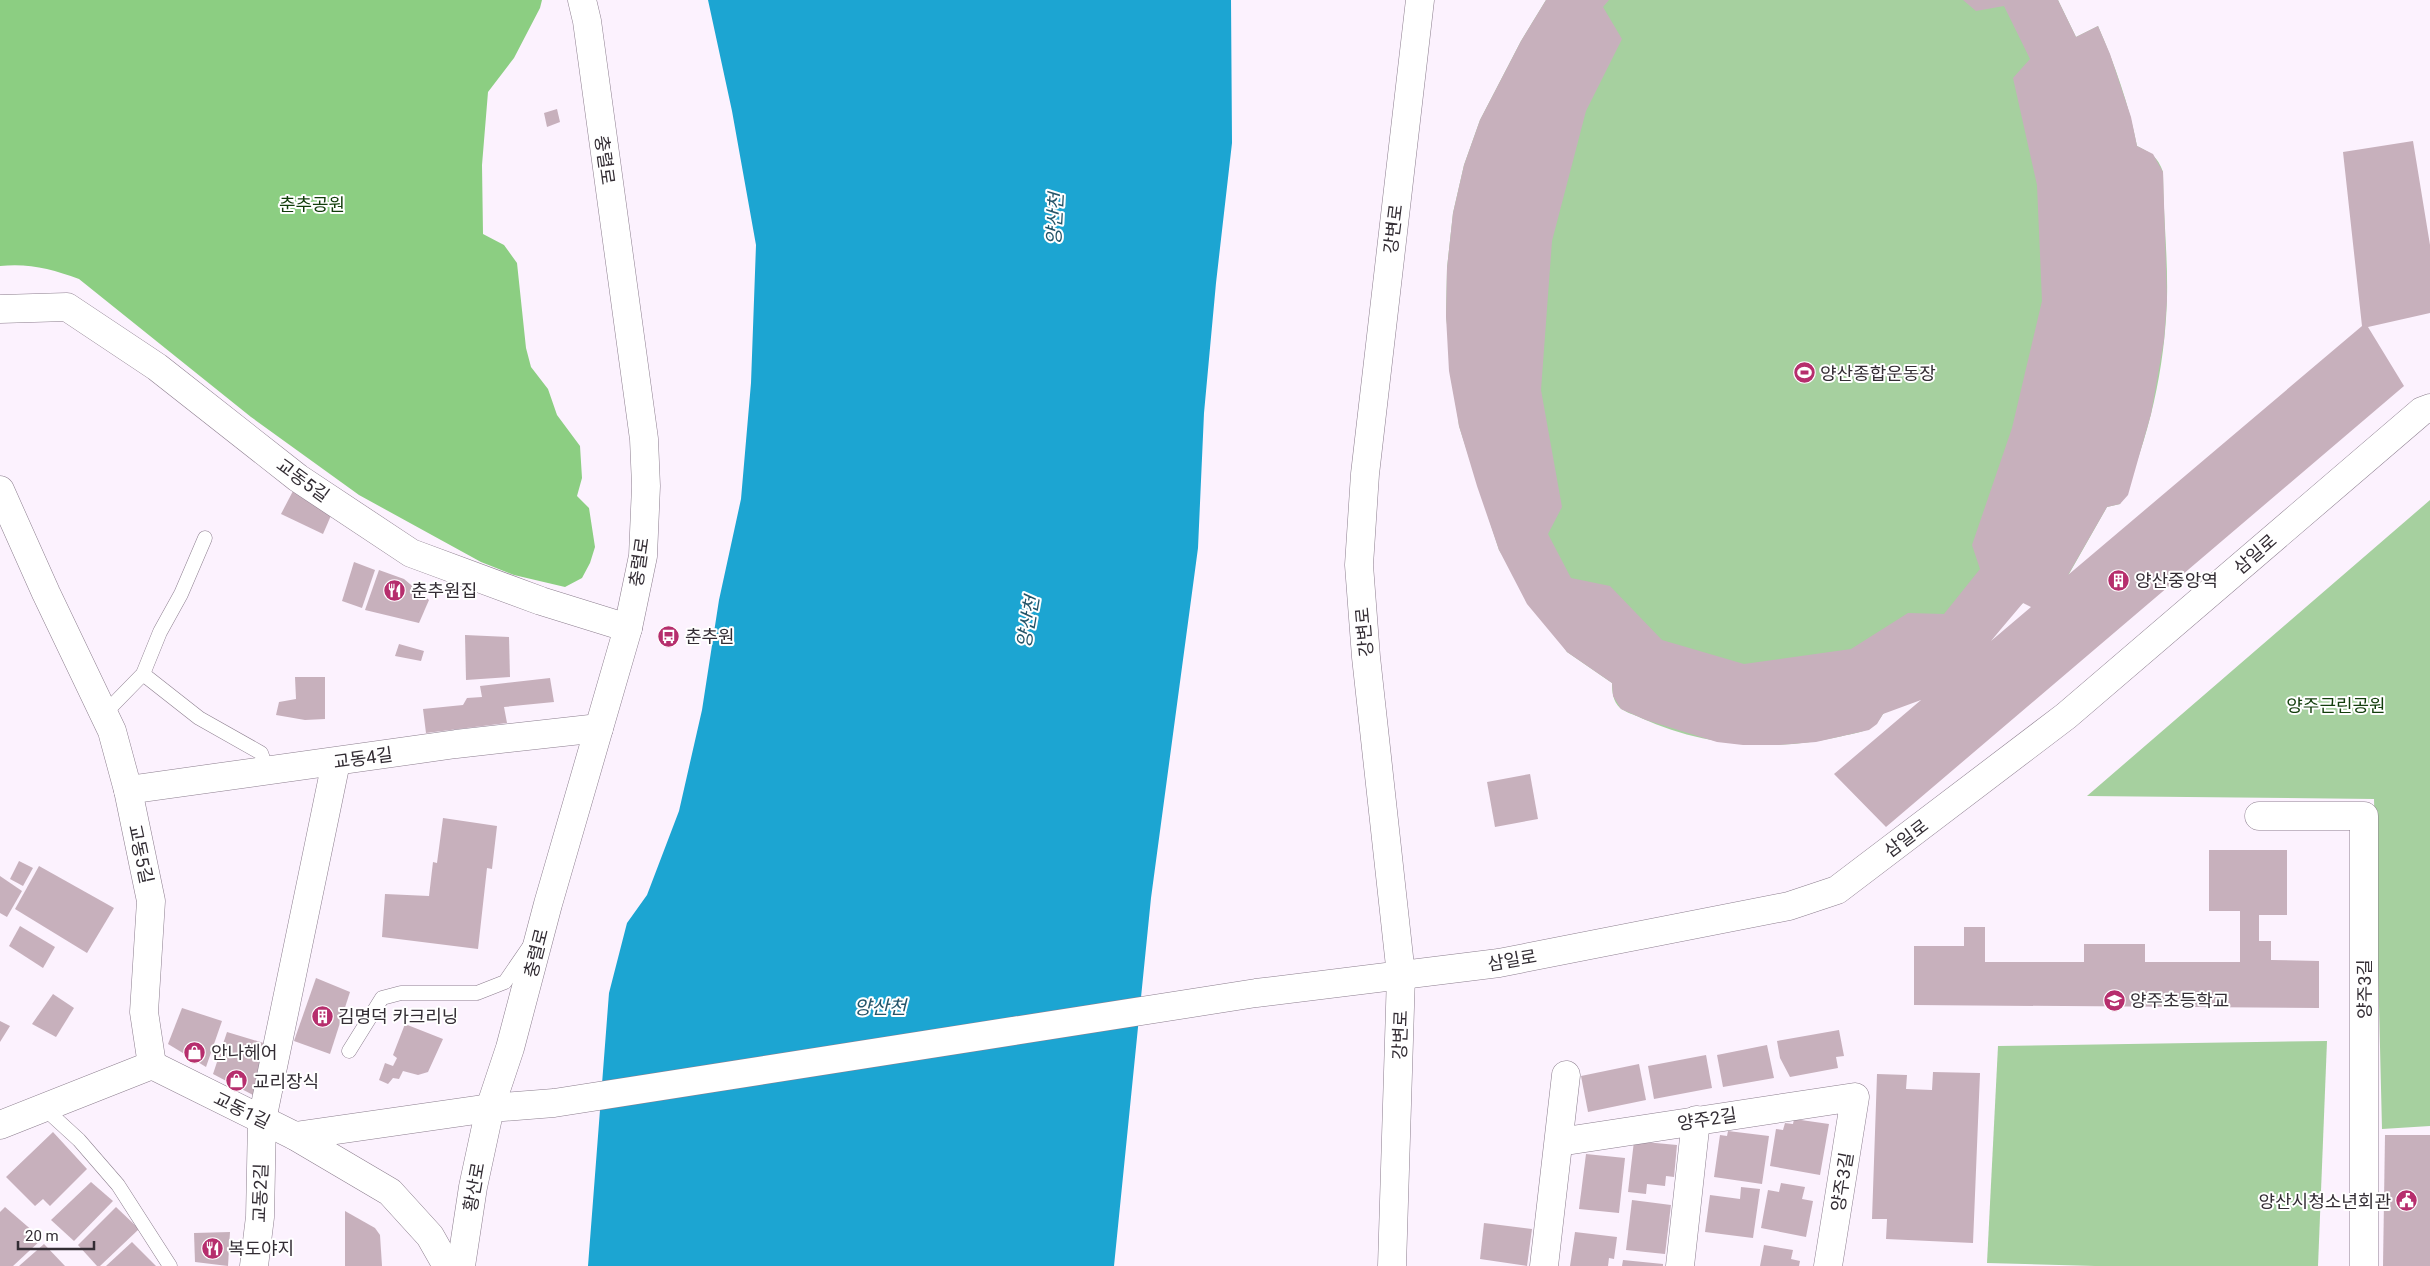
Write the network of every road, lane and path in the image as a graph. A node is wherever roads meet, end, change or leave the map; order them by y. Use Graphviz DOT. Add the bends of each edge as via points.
graph roads {
  1 [pos="582,0"];
  2 [pos="1420,0"];
  3 [pos="0,309"];
  4 [pos="2430,408"];
  5 [pos="0,490"];
  6 [pos="204,538"];
  7 [pos="628,628"];
  8 [pos="143,674"];
  9 [pos="104,714"];
  10 [pos="600,728"];
  11 [pos="336,762"];
  12 [pos="268,772"];
  13 [pos="128,790"];
  14 [pos="2259,816"];
  15 [pos="543,926"];
  16 [pos="1401,975"];
  17 [pos="349,1051"];
  18 [pos="152,1065"];
  19 [pos="1566,1076"];
  20 [pos="1855,1097"];
  21 [pos="44,1108"];
  22 [pos="490,1108"];
  23 [pos="262,1120"];
  24 [pos="1696,1120"];
  25 [pos="0,1125"];
  26 [pos="295,1136"];
  27 [pos="1559,1142"];
  28 [pos="170,1266"];
  29 [pos="254,1266"];
  30 [pos="447,1266"];
  31 [pos="461,1266"];
  32 [pos="1392,1266"];
  33 [pos="1544,1266"];
  34 [pos="1680,1266"];
  35 [pos="1828,1266"];
  36 [pos="2364,1266"];
  1 -- 7 [label="street, 충렬로" via="644,439 643,556"];
  2 -- 16 [label="street, 강변로" via="1365,474 1359,565"];
  3 -- 7 [label="street, 교동5길" via="67,307 156,367 298,478 411,553 541,601"];
  4 -- 16 [label="street, 삼일로" via="2066,716 1837,890 1789,906 1607,943 1499,964"];
  5 -- 9 [label="street, 교동5길"];
  6 -- 8 [label="lane" via="182,594 160,632"];
  7 -- 10 [label="street, 충렬로"];
  8 -- 9 [label="lane"];
  8 -- 12 [label="lane" via="199,718 261,753"];
  9 -- 13 [label="street, 교동5길" via="112,731"];
  10 -- 11 [label="street, 교동4길" via="456,744"];
  10 -- 15 [label="street, 충렬로"];
  11 -- 12 [label="street, 교동4길"];
  11 -- 23 [label="street, 교동2길"];
  12 -- 13 [label="street, 교동4길"];
  13 -- 18 [label="street, 교동5길" via="151,901 144,1012"];
  14 -- 36 [label="street, 양주3길" via="2364,816"];
  15 -- 17 [label="lane" via="505,982 477,993 401,993 382,998"];
  15 -- 22 [label="street, 충렬로" via="513,1040"];
  16 -- 22 [label="street, 삼일로" via="1246,994 554,1103"];
  16 -- 32 [label="street, 강변로"];
  18 -- 21 [label="street"];
  18 -- 23 [label="street, 교동1길"];
  19 -- 27 [label="street"];
  20 -- 24 [label="street, 양주2길"];
  20 -- 35 [label="street, 양주3길"];
  21 -- 25 [label="street"];
  21 -- 28 [label="lane" via="79,1140 118,1185"];
  22 -- 26 [label="street"];
  22 -- 31 [label="street, 황산로"];
  23 -- 26 [label="street, 교동1길"];
  23 -- 29 [label="street, 교동2길" via="260,1217"];
  24 -- 27 [label="street, 양주2길"];
  24 -- 34 [label="street"];
  26 -- 30 [label="street, 교동1길" via="390,1192 430,1236"];
  27 -- 33 [label="street"];
}
